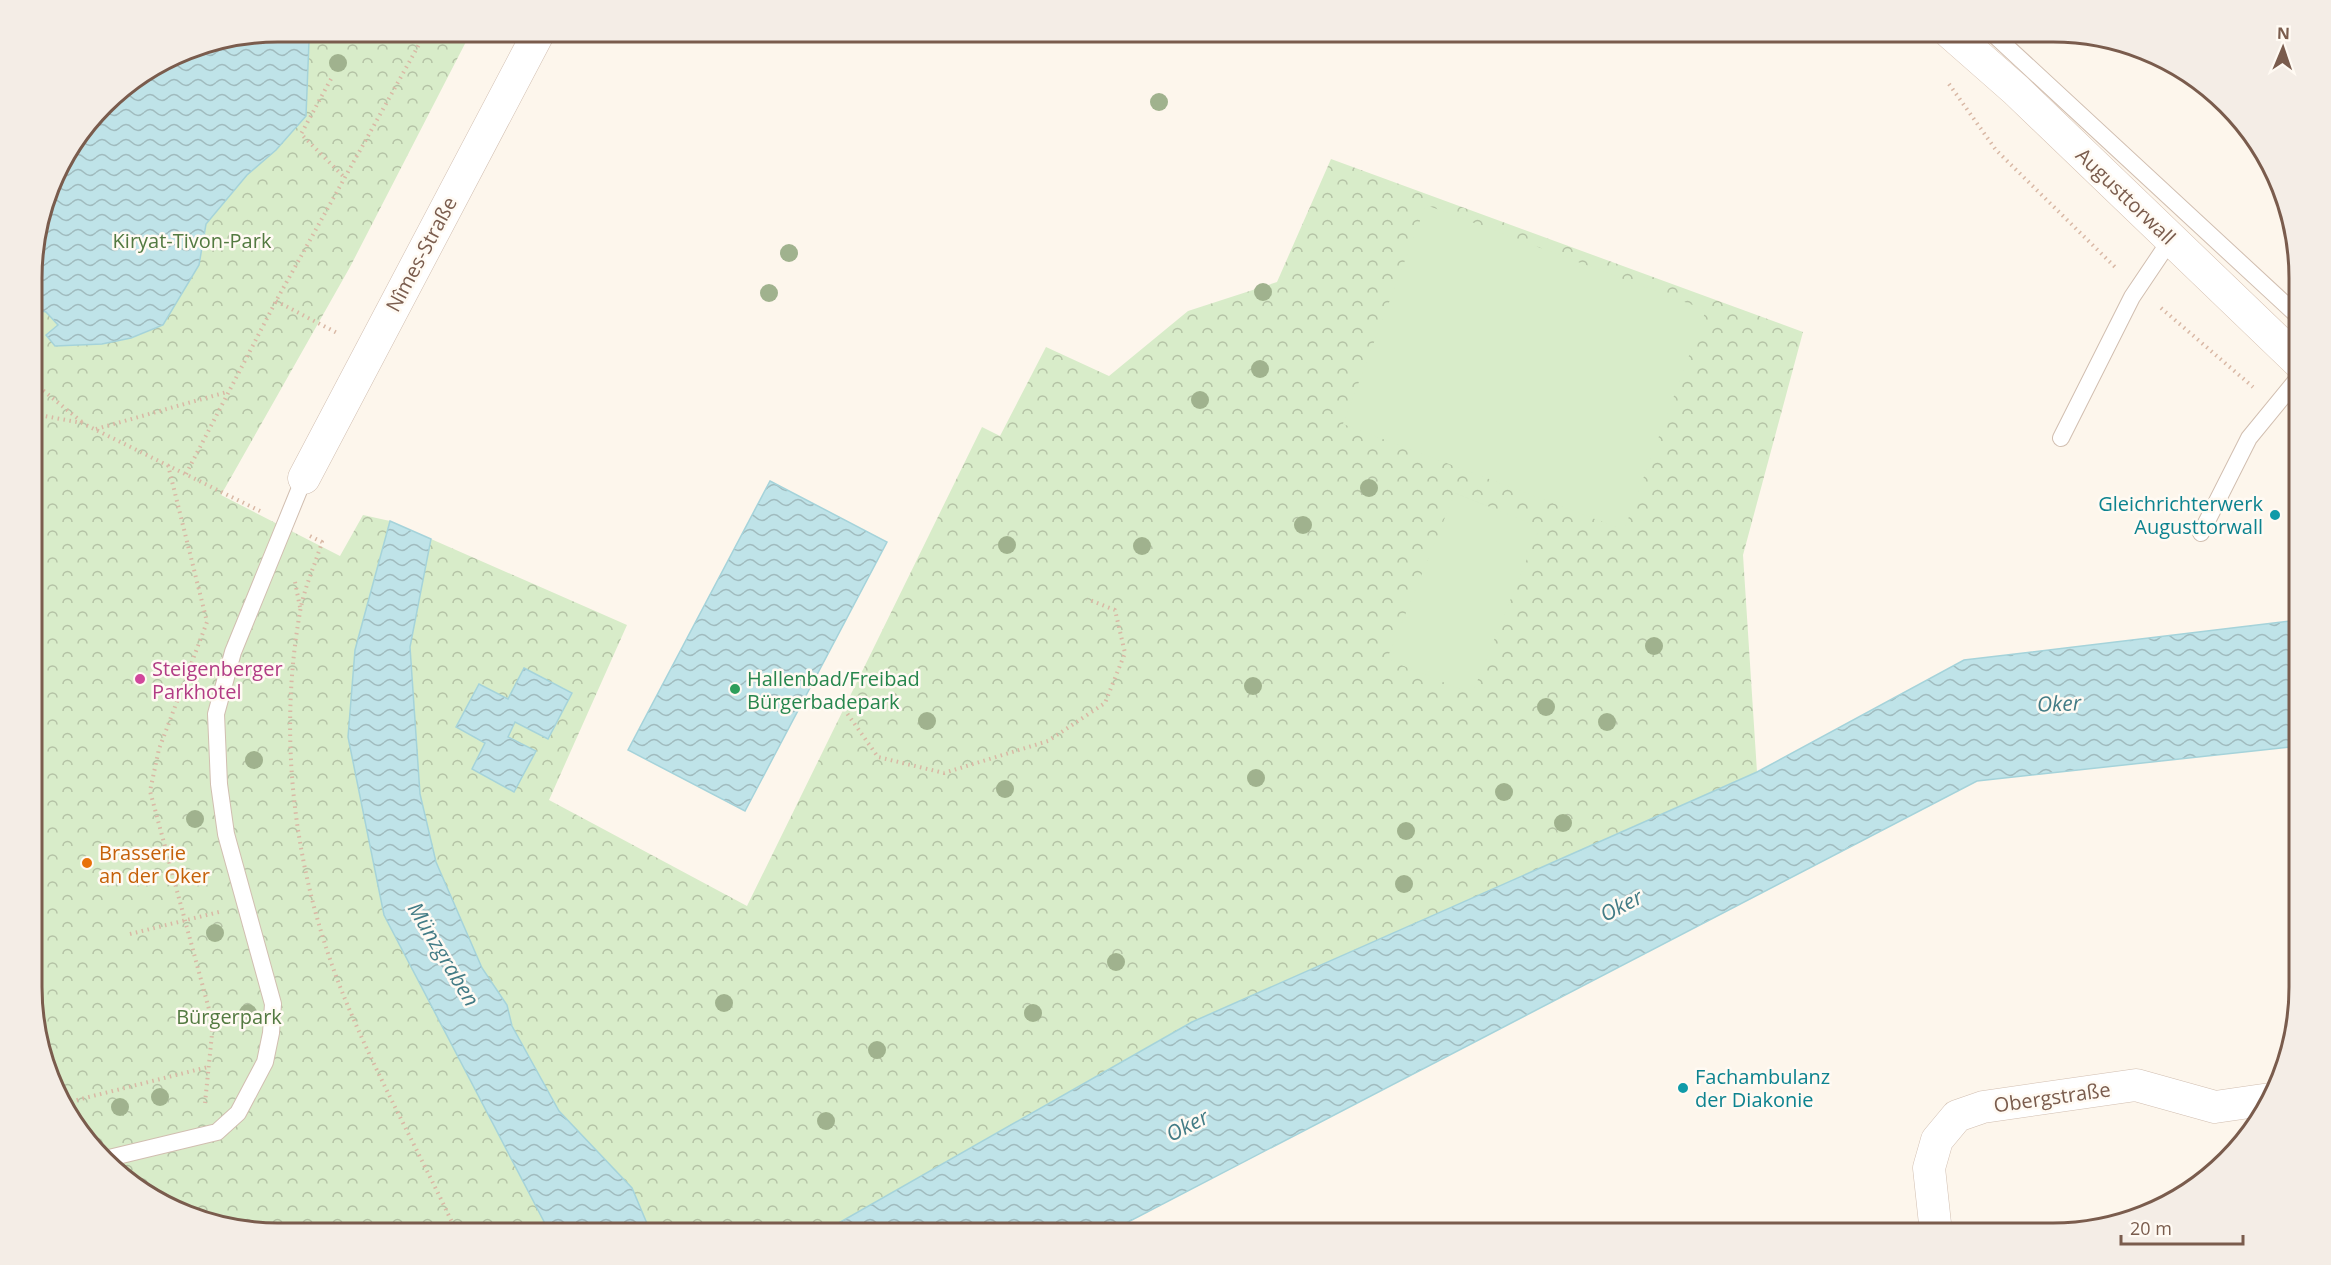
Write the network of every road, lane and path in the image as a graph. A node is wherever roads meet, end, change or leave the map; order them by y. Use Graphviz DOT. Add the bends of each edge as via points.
graph roads {
  1 [pos="420,42"];
  2 [pos="534,42"];
  3 [pos="1961,42"];
  4 [pos="2002,42"];
  5 [pos="1945,78"];
  6 [pos="331,79"];
  7 [pos="344,177"];
  8 [pos="2171,239"];
  9 [pos="2139,288"];
  10 [pos="276,301"];
  11 [pos="2289,308"];
  12 [pos="370,350"];
  13 [pos="2289,352"];
  14 [pos="42,390"];
  15 [pos="2289,390"];
  16 [pos="229,392"];
  17 [pos="2277,405"];
  18 [pos="42,416"];
  19 [pos="82,423"];
  20 [pos="95,429"];
  21 [pos="2061,438"];
  22 [pos="168,465"];
  23 [pos="186,474"];
  24 [pos="304,478"];
  25 [pos="284,523"];
  26 [pos="2202,533"];
  27 [pos="1087,599"];
  28 [pos="844,709"];
  29 [pos="246,905"];
  30 [pos="184,920"];
  31 [pos="130,934"];
  32 [pos="208,1067"];
  33 [pos="72,1101"];
  34 [pos="2260,1101"];
  35 [pos="203,1137"];
  36 [pos="114,1157"];
  37 [pos="452,1223"];
  38 [pos="1935,1223"];
  1 -- 7 [label="path"];
  2 -- 12 [label="street, Nîmes-Straße"];
  3 -- 8 [label="main road, Augusttorwall"];
  4 -- 11 [label="lane"];
  5 -- 9 [label="path" via="1996,150"];
  6 -- 7 [label="path" via="301,134"];
  7 -- 10 [label="path"];
  8 -- 9 [label="lane"];
  8 -- 13 [label="main road, Augusttorwall"];
  9 -- 17 [label="path"];
  9 -- 21 [label="lane"];
  10 -- 12 [label="path"];
  10 -- 16 [label="path"];
  12 -- 24 [label="street, Nîmes-Straße"];
  14 -- 19 [label="path"];
  15 -- 17 [label="lane"];
  16 -- 20 [label="path"];
  16 -- 23 [label="path"];
  17 -- 26 [label="lane" via="2249,438"];
  18 -- 19 [label="path"];
  19 -- 20 [label="path"];
  20 -- 22 [label="path"];
  22 -- 23 [label="path"];
  22 -- 30 [label="path" via="207,622 159,749 150,791"];
  23 -- 25 [label="path"];
  24 -- 25 [label="lane"];
  25 -- 29 [label="lane" via="233,652 216,714 226,834"];
  25 -- 37 [label="path" via="322,542 300,609 290,718 293,799 303,865 344,998"];
  27 -- 28 [label="path" via="1115,610 1125,653 1105,703 1048,741 944,773 878,757"];
  29 -- 30 [label="path"];
  29 -- 35 [label="lane" via="273,1004 271,1033 265,1062 238,1113 227,1125"];
  30 -- 31 [label="path"];
  30 -- 32 [label="path" via="213,1024"];
  32 -- 33 [label="path"];
  32 -- 35 [label="path"];
  34 -- 38 [label="street, Obergstraße" via="2216,1107 2136,1085 1983,1107 1958,1116 1937,1140 1929,1168"];
  35 -- 36 [label="lane"];
}
